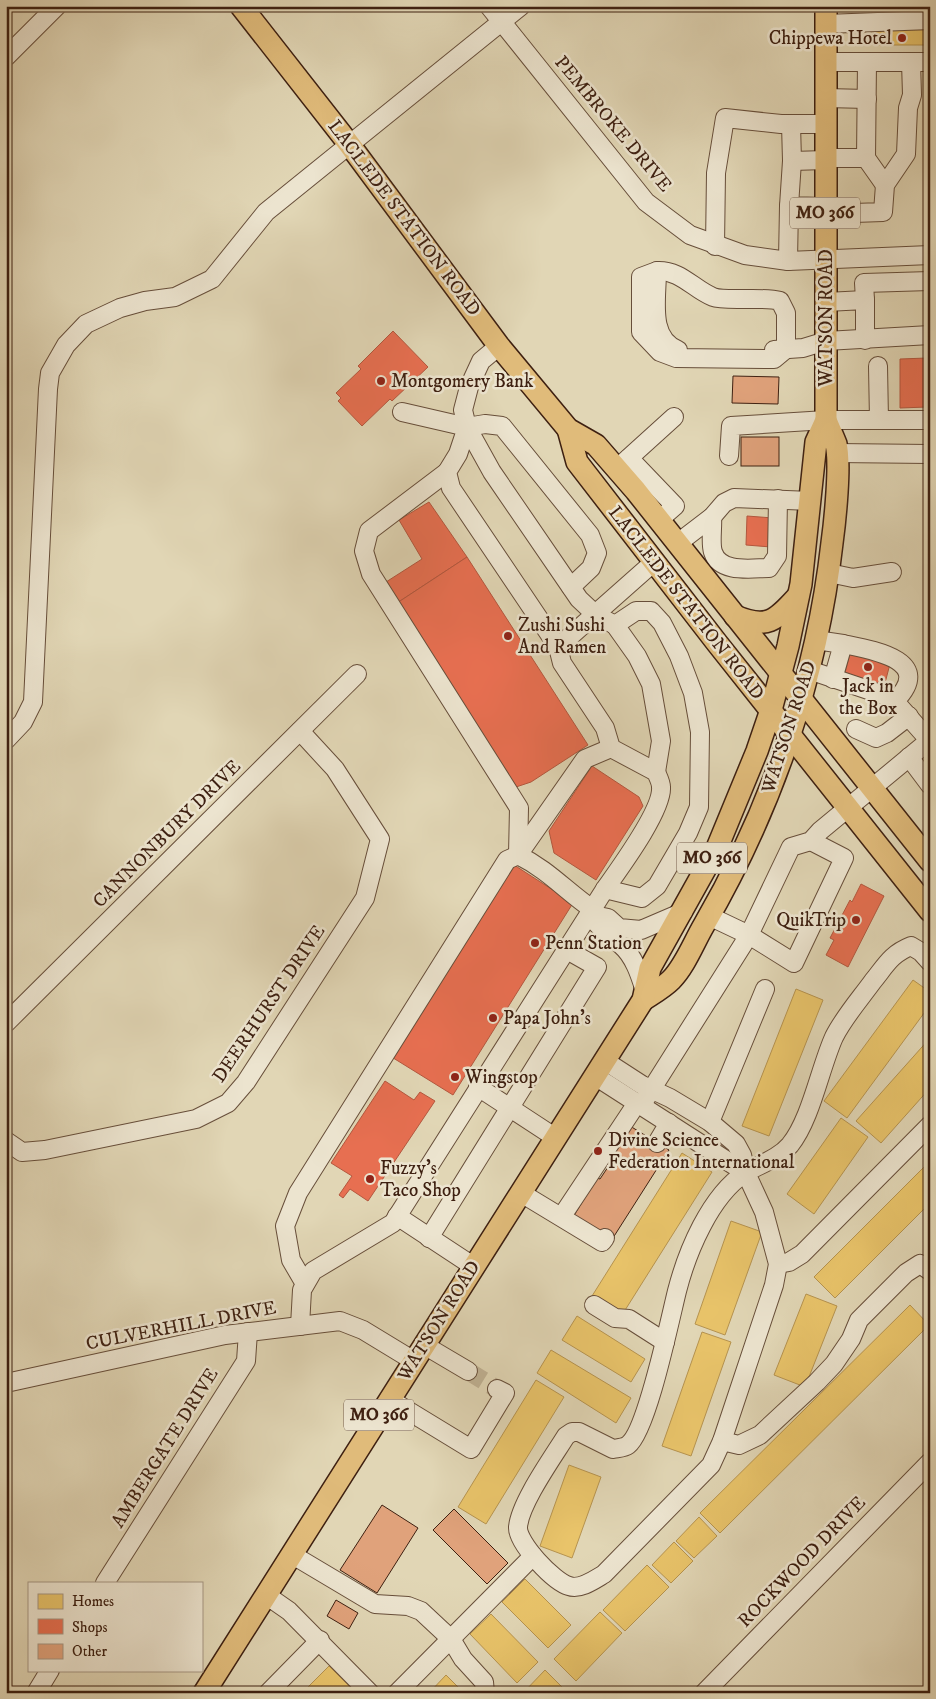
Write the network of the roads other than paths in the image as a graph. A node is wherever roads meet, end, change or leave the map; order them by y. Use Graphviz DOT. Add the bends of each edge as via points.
graph roads {
  1 [pos="57,6"];
  2 [pos="242,6"];
  3 [pos="489,6"];
  4 [pos="521,6"];
  5 [pos="826,15"];
  6 [pos="930,20"];
  7 [pos="501,22"];
  8 [pos="6,57"];
  9 [pos="826,62"];
  10 [pos="867,62"];
  11 [pos="911,62"];
  12 [pos="930,62"];
  13 [pos="826,98"];
  14 [pos="867,98"];
  15 [pos="791,124"];
  16 [pos="826,124"];
  17 [pos="349,144"];
  18 [pos="866,158"];
  19 [pos="826,159"];
  20 [pos="792,161"];
  21 [pos="885,185"];
  22 [pos="789,206"];
  23 [pos="825,210"];
  24 [pos="715,246"];
  25 [pos="930,255"];
  26 [pos="826,258"];
  27 [pos="930,259"];
  28 [pos="788,260"];
  29 [pos="930,281"];
  30 [pos="865,300"];
  31 [pos="826,302"];
  32 [pos="930,335"];
  33 [pos="865,340"];
  34 [pos="826,341"];
  35 [pos="499,346"];
  36 [pos="786,349"];
  37 [pos="878,366"];
  38 [pos="402,412"];
  39 [pos="674,417"];
  40 [pos="826,420"];
  41 [pos="879,420"];
  42 [pos="930,420"];
  43 [pos="467,427"];
  44 [pos="568,429"];
  45 [pos="929,451"];
  46 [pos="836,453"];
  47 [pos="729,456"];
  48 [pos="623,463"];
  49 [pos="447,472"];
  50 [pos="778,499"];
  51 [pos="811,501"];
  52 [pos="712,517"];
  53 [pos="678,544"];
  54 [pos="654,562"];
  55 [pos="892,572"];
  56 [pos="829,573"];
  57 [pos="571,587"];
  58 [pos="798,596"];
  59 [pos="596,615"];
  60 [pos="735,616"];
  61 [pos="615,624"];
  62 [pos="816,640"];
  63 [pos="843,644"];
  64 [pos="558,647"];
  65 [pos="809,670"];
  66 [pos="357,674"];
  67 [pos="781,674"];
  68 [pos="833,679"];
  69 [pos="801,698"];
  70 [pos="895,701"];
  71 [pos="771,710"];
  72 [pos="910,716"];
  73 [pos="856,729"];
  74 [pos="300,731"];
  75 [pos="790,735"];
  76 [pos="6,740"];
  77 [pos="929,740"];
  78 [pos="611,748"];
  79 [pos="908,757"];
  80 [pos="656,772"];
  81 [pos="930,785"];
  82 [pos="872,787"];
  83 [pos="848,807"];
  84 [pos="811,841"];
  85 [pos="518,856"];
  86 [pos="930,861"];
  87 [pos="605,889"];
  88 [pos="591,911"];
  89 [pos="930,911"];
  90 [pos="683,912"];
  91 [pos="709,916"];
  92 [pos="749,936"];
  93 [pos="567,950"];
  94 [pos="930,962"];
  95 [pos="766,989"];
  96 [pos="644,996"];
  97 [pos="6,1023"];
  98 [pos="600,1069"];
  99 [pos="478,1087"];
  100 [pos="652,1089"];
  101 [pos="639,1104"];
  102 [pos="510,1108"];
  103 [pos="710,1122"];
  104 [pos="669,1123"];
  105 [pos="930,1125"];
  106 [pos="556,1138"];
  107 [pos="6,1141"];
  108 [pos="657,1143"];
  109 [pos="746,1173"];
  110 [pos="521,1193"];
  111 [pos="397,1216"];
  112 [pos="562,1216"];
  113 [pos="430,1238"];
  114 [pos="605,1238"];
  115 [pos="778,1264"];
  116 [pos="473,1266"];
  117 [pos="930,1271"];
  118 [pos="305,1284"];
  119 [pos="594,1305"];
  120 [pos="300,1326"];
  121 [pos="248,1332"];
  122 [pos="666,1342"];
  123 [pos="419,1353"];
  124 [pos="468,1371"];
  125 [pos="6,1383"];
  126 [pos="497,1389"];
  127 [pos="389,1399"];
  128 [pos="722,1441"];
  129 [pos="930,1462"];
  130 [pos="292,1554"];
  131 [pos="533,1556"];
  132 [pos="106,1582"];
  133 [pos="266,1595"];
  134 [pos="451,1639"];
  135 [pos="320,1640"];
  136 [pos="49,1672"];
  137 [pos="36,1693"];
  138 [pos="204,1693"];
  139 [pos="268,1693"];
  140 [pos="370,1693"];
  141 [pos="397,1693"];
  142 [pos="486,1693"];
  143 [pos="704,1693"];
  1 -- 8 [label="street"];
  2 -- 17 [label="main road, LACLEDE STATION ROAD"];
  3 -- 7 [label="street, PEMBROKE DRIVE"];
  4 -- 7 [label="street"];
  5 -- 6 [label="street"];
  5 -- 9 [label="main road, WATSON ROAD / MO 366"];
  7 -- 17 [label="street"];
  7 -- 24 [label="street, PEMBROKE DRIVE" via="646,202 690,235"];
  9 -- 10 [label="street"];
  9 -- 13 [label="main road, WATSON ROAD / MO 366"];
  10 -- 11 [label="street"];
  10 -- 14 [label="street"];
  11 -- 12 [label="street"];
  11 -- 21 [label="street" via="912,95 908,108 906,154"];
  13 -- 14 [label="street"];
  13 -- 16 [label="main road, WATSON ROAD / MO 366"];
  14 -- 18 [label="street"];
  15 -- 16 [label="street"];
  15 -- 20 [label="street"];
  15 -- 24 [label="street" via="725,118 716,173"];
  16 -- 19 [label="main road, WATSON ROAD / MO 366"];
  17 -- 35 [label="main road, LACLEDE STATION ROAD"];
  17 -- 76 [label="street" via="266,212 212,279 175,297 120,308 86,324 66,345 50,373 48,389 33,702 23,722"];
  18 -- 19 [label="street"];
  18 -- 21 [label="street"];
  19 -- 20 [label="street"];
  19 -- 23 [label="main road, WATSON ROAD / MO 366"];
  20 -- 22 [label="street"];
  21 -- 23 [label="street" via="883,212"];
  22 -- 23 [label="street"];
  22 -- 28 [label="street"];
  23 -- 26 [label="main road, WATSON ROAD / MO 366"];
  24 -- 28 [label="street, PEMBROKE DRIVE" via="745,255"];
  25 -- 26 [label="street, PEMBROKE DRIVE"];
  25 -- 27 [label="street"];
  26 -- 28 [label="street, PEMBROKE DRIVE"];
  26 -- 31 [label="main road, WATSON ROAD / MO 366"];
  29 -- 30 [label="street" via="864,283"];
  30 -- 31 [label="street"];
  30 -- 33 [label="street"];
  31 -- 34 [label="main road, WATSON ROAD / MO 366"];
  32 -- 33 [label="street"];
  33 -- 34 [label="street"];
  34 -- 36 [label="street"];
  34 -- 40 [label="main road, WATSON ROAD / MO 366"];
  35 -- 43 [label="street" via="480,361 469,387 463,410"];
  35 -- 44 [label="main road, LACLEDE STATION ROAD"];
  36 -- 36 [label="street" via="786,312 780,300 715,298 669,271 657,271 641,277 641,332 660,352 676,358 774,359"];
  37 -- 41 [label="street"];
  38 -- 43 [label="street"];
  39 -- 48 [label="street"];
  40 -- 41 [label="street"];
  40 -- 46 [label="main road, WATSON ROAD / MO 366"];
  40 -- 47 [label="street" via="731,426"];
  40 -- 51 [label="main road, WATSON ROAD / MO 366" via="816,442"];
  41 -- 42 [label="street"];
  43 -- 49 [label="street" via="458,454"];
  43 -- 57 [label="street" via="492,472"];
  43 -- 57 [label="street" via="502,426 590,535 597,553 591,568"];
  44 -- 48 [label="main road, LACLEDE STATION ROAD"];
  44 -- 54 [label="main road, LACLEDE STATION ROAD" via="577,462"];
  45 -- 46 [label="street"];
  46 -- 56 [label="main road, WATSON ROAD / MO 366"];
  48 -- 53 [label="main road, LACLEDE STATION ROAD"];
  49 -- 64 [label="street" via="451,488"];
  49 -- 85 [label="street" via="369,531 364,551 371,574 519,808"];
  50 -- 51 [label="street"];
  50 -- 52 [label="street" via="734,498 724,502"];
  50 -- 52 [label="street" via="777,556 769,568 730,568 721,563 713,552"];
  51 -- 58 [label="main road, WATSON ROAD / MO 366"];
  52 -- 53 [label="street"];
  53 -- 60 [label="main road, LACLEDE STATION ROAD"];
  54 -- 59 [label="street"];
  54 -- 71 [label="main road, LACLEDE STATION ROAD"];
  55 -- 56 [label="street" via="853,578"];
  56 -- 62 [label="main road, WATSON ROAD / MO 366"];
  57 -- 59 [label="street"];
  58 -- 60 [label="main road" via="770,622 751,623"];
  58 -- 67 [label="main road, WATSON ROAD / MO 366"];
  59 -- 61 [label="street"];
  59 -- 64 [label="street"];
  60 -- 67 [label="main road, LACLEDE STATION ROAD"];
  61 -- 80 [label="street" via="650,684 661,741"];
  61 -- 87 [label="street" via="636,611 650,611 662,624 679,656 693,693 700,732 699,807 657,886 642,898"];
  62 -- 63 [label="street"];
  62 -- 65 [label="main road, WATSON ROAD / MO 366"];
  63 -- 68 [label="street"];
  63 -- 70 [label="street" via="899,658 907,665 910,686"];
  64 -- 78 [label="street" via="562,662 605,728"];
  65 -- 68 [label="street"];
  65 -- 69 [label="main road, WATSON ROAD / MO 366"];
  66 -- 74 [label="street, CANNONBURY DRIVE"];
  67 -- 69 [label="main road, LACLEDE STATION ROAD"];
  67 -- 71 [label="main road, WATSON ROAD / MO 366"];
  68 -- 70 [label="street"];
  69 -- 75 [label="main road, WATSON ROAD / MO 366"];
  69 -- 82 [label="main road, LACLEDE STATION ROAD"];
  70 -- 72 [label="street"];
  71 -- 75 [label="main road, LACLEDE STATION ROAD"];
  71 -- 90 [label="main road, WATSON ROAD / MO 366" via="728,824"];
  72 -- 73 [label="street" via="876,738"];
  72 -- 77 [label="street"];
  74 -- 97 [label="street, CANNONBURY DRIVE"];
  74 -- 107 [label="street, DEERHURST DRIVE" via="335,769 380,839 365,898 246,1082 228,1103 196,1119 45,1150 22,1152"];
  75 -- 83 [label="main road, LACLEDE STATION ROAD"];
  75 -- 91 [label="main road, WATSON ROAD / MO 366" via="753,830"];
  77 -- 79 [label="street"];
  78 -- 80 [label="street"];
  78 -- 85 [label="street" via="585,759"];
  79 -- 81 [label="street"];
  79 -- 82 [label="street"];
  80 -- 87 [label="street" via="662,788 654,811"];
  82 -- 83 [label="street"];
  82 -- 86 [label="main road, LACLEDE STATION ROAD"];
  83 -- 84 [label="street"];
  83 -- 89 [label="main road, LACLEDE STATION ROAD"];
  84 -- 92 [label="street" via="791,847"];
  84 -- 92 [label="street" via="844,858 794,963"];
  85 -- 88 [label="street" via="552,875"];
  85 -- 118 [label="street" via="507,860 298,1193 285,1226 291,1260"];
  87 -- 88 [label="street"];
  88 -- 90 [label="street" via="608,918 619,928 641,930"];
  88 -- 93 [label="street"];
  88 -- 96 [label="street" via="609,937 631,956"];
  90 -- 96 [label="main road, WATSON ROAD / MO 366" via="650,968"];
  91 -- 92 [label="street"];
  91 -- 96 [label="main road, WATSON ROAD / MO 366" via="671,980"];
  92 -- 100 [label="street"];
  93 -- 99 [label="street"];
  93 -- 102 [label="street" via="597,967"];
  94 -- 109 [label="street" via="911,946 895,952 835,1036 790,1144 777,1156"];
  95 -- 103 [label="street"];
  96 -- 98 [label="main road, WATSON ROAD / MO 366"];
  98 -- 100 [label="street"];
  98 -- 101 [label="street"];
  98 -- 106 [label="main road, WATSON ROAD / MO 366"];
  99 -- 102 [label="street"];
  99 -- 111 [label="street"];
  100 -- 101 [label="street"];
  100 -- 103 [label="street"];
  101 -- 104 [label="street"];
  101 -- 112 [label="street"];
  102 -- 106 [label="street"];
  102 -- 113 [label="street"];
  103 -- 109 [label="street" via="736,1144"];
  104 -- 108 [label="street"];
  104 -- 109 [label="street"];
  105 -- 115 [label="street" via="802,1254"];
  106 -- 110 [label="main road, WATSON ROAD / MO 366"];
  109 -- 115 [label="street" via="764,1212"];
  109 -- 122 [label="street" via="721,1194 696,1238 677,1291"];
  110 -- 112 [label="street"];
  110 -- 116 [label="main road, WATSON ROAD / MO 366"];
  111 -- 113 [label="street"];
  111 -- 118 [label="street" via="393,1222 313,1271"];
  112 -- 114 [label="street" via="602,1242"];
  113 -- 116 [label="street"];
  115 -- 128 [label="street" via="774,1285"];
  116 -- 123 [label="main road, WATSON ROAD / MO 366"];
  117 -- 128 [label="street" via="920,1264 906,1273 859,1320 834,1364 760,1435 738,1445"];
  118 -- 120 [label="street"];
  119 -- 122 [label="street" via="614,1318 629,1319"];
  120 -- 121 [label="street, CULVERHILL DRIVE"];
  120 -- 123 [label="street, CULVERHILL DRIVE" via="348,1322"];
  121 -- 125 [label="street, CULVERHILL DRIVE"];
  121 -- 132 [label="street, AMBERGATE DRIVE" via="246,1361"];
  122 -- 131 [label="street" via="644,1416 628,1445 613,1449 579,1432 572,1432 566,1436 542,1474 518,1527 520,1538"];
  123 -- 124 [label="street, CULVERHILL DRIVE"];
  123 -- 127 [label="main road, WATSON ROAD / MO 366"];
  126 -- 127 [label="street" via="505,1393 471,1449"];
  127 -- 130 [label="main road, WATSON ROAD / MO 366"];
  128 -- 131 [label="street" via="711,1465 604,1574 591,1582 575,1587 562,1582"];
  129 -- 143 [label="street, ROCKWOOD DRIVE"];
  130 -- 133 [label="main road, WATSON ROAD / MO 366"];
  130 -- 134 [label="street" via="375,1604 408,1606 421,1611"];
  131 -- 134 [label="street"];
  133 -- 135 [label="street" via="289,1610"];
  133 -- 138 [label="main road, WATSON ROAD / MO 366"];
  134 -- 141 [label="street"];
  134 -- 142 [label="street" via="463,1659 484,1682"];
  135 -- 139 [label="street"];
  135 -- 140 [label="street"];
  136 -- 137 [label="street"];
}
